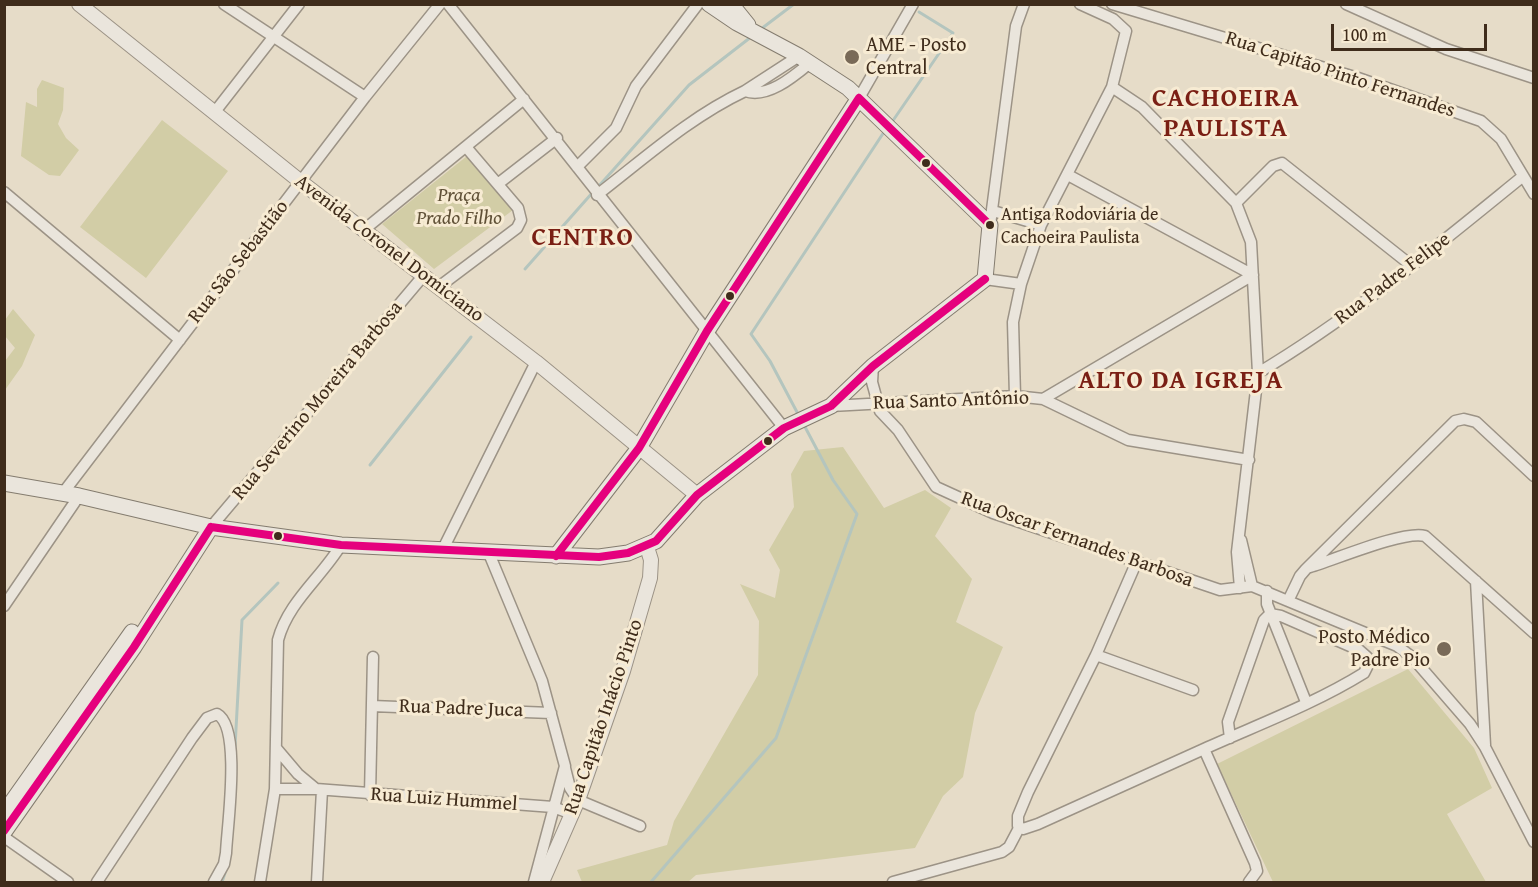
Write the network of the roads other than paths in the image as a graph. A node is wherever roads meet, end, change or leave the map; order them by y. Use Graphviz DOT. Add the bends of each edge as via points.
graph roads {
  1 [pos="79,4"];
  2 [pos="224,4"];
  3 [pos="299,4"];
  4 [pos="440,4"];
  5 [pos="448,4"];
  6 [pos="698,4"];
  7 [pos="709,4"];
  8 [pos="731,4"];
  9 [pos="913,4"];
  10 [pos="1024,4"];
  11 [pos="1080,4"];
  12 [pos="1112,4"];
  13 [pos="1346,4"];
  14 [pos="752,29"];
  15 [pos="274,37"];
  16 [pos="804,60"];
  17 [pos="1533,78"];
  18 [pos="1112,87"];
  19 [pos="365,97"];
  20 [pos="859,98"];
  21 [pos="524,99"];
  22 [pos="214,113"];
  23 [pos="557,138"];
  24 [pos="466,147"];
  25 [pos="577,167"];
  26 [pos="1068,174"];
  27 [pos="1522,177"];
  28 [pos="301,182"];
  29 [pos="499,183"];
  30 [pos="4,192"];
  31 [pos="1533,194"];
  32 [pos="597,195"];
  33 [pos="1236,203"];
  34 [pos="992,218"];
  35 [pos="1041,225"];
  36 [pos="365,229"];
  37 [pos="1412,267"];
  38 [pos="1253,274"];
  39 [pos="424,275"];
  40 [pos="985,279"];
  41 [pos="1021,284"];
  42 [pos="440,286"];
  43 [pos="707,331"];
  44 [pos="180,340"];
  45 [pos="536,362"];
  46 [pos="873,366"];
  47 [pos="1258,373"];
  48 [pos="1015,396"];
  49 [pos="1043,399"];
  50 [pos="876,402"];
  51 [pos="831,406"];
  52 [pos="784,428"];
  53 [pos="639,448"];
  54 [pos="1249,460"];
  55 [pos="1533,476"];
  56 [pos="4,483"];
  57 [pos="63,493"];
  58 [pos="697,495"];
  59 [pos="79,496"];
  60 [pos="211,527"];
  61 [pos="341,545"];
  62 [pos="647,548"];
  63 [pos="442,550"];
  64 [pos="488,551"];
  65 [pos="556,556"];
  66 [pos="1137,561"];
  67 [pos="1306,568"];
  68 [pos="1476,581"];
  69 [pos="1246,587"];
  70 [pos="1267,591"];
  71 [pos="1288,601"];
  72 [pos="4,606"];
  73 [pos="1270,614"];
  74 [pos="1533,633"];
  75 [pos="129,644"];
  76 [pos="1096,655"];
  77 [pos="373,657"];
  78 [pos="1193,690"];
  79 [pos="1306,702"];
  80 [pos="372,706"];
  81 [pos="551,713"];
  82 [pos="1230,738"];
  83 [pos="1485,747"];
  84 [pos="276,748"];
  85 [pos="1204,749"];
  86 [pos="565,766"];
  87 [pos="275,789"];
  88 [pos="319,790"];
  89 [pos="370,795"];
  90 [pos="578,800"];
  91 [pos="553,807"];
  92 [pos="4,813"];
  93 [pos="572,814"];
  94 [pos="640,826"];
  95 [pos="1019,828"];
  96 [pos="4,832"];
  97 [pos="4,837"];
  98 [pos="1533,842"];
  99 [pos="69,882"];
  100 [pos="97,882"];
  101 [pos="214,882"];
  102 [pos="260,882"];
  103 [pos="317,882"];
  104 [pos="534,882"];
  105 [pos="542,882"];
  106 [pos="893,882"];
  107 [pos="1249,882"];
  1 -- 22 [label="street, Avenida Coronel Domiciano"];
  2 -- 15 [label="street"];
  3 -- 15 [label="street"];
  4 -- 19 [label="street, Rua São Sebastião"];
  5 -- 21 [label="street"];
  6 -- 25 [label="street" via="636,86 616,128"];
  7 -- 14 [label="main road"];
  8 -- 14 [label="main road"];
  9 -- 20 [label="street"];
  10 -- 34 [label="street" via="1016,26"];
  11 -- 18 [label="street" via="1125,29"];
  12 -- 27 [label="street, Rua Capitão Pinto Fernandes" via="1358,78 1481,121 1501,139"];
  13 -- 17 [label="street" via="1446,49"];
  14 -- 16 [label="main road"];
  15 -- 19 [label="street"];
  15 -- 22 [label="street"];
  16 -- 20 [label="main road"];
  16 -- 32 [label="street" via="717,104 672,134"];
  18 -- 26 [label="street"];
  18 -- 33 [label="street" via="1142,107"];
  19 -- 28 [label="street, Rua São Sebastião"];
  20 -- 34 [label="main road"];
  20 -- 43 [label="main road"];
  21 -- 23 [label="street"];
  21 -- 24 [label="street"];
  22 -- 28 [label="street, Avenida Coronel Domiciano"];
  23 -- 25 [label="street"];
  23 -- 29 [label="street"];
  24 -- 29 [label="street"];
  24 -- 36 [label="street"];
  25 -- 32 [label="street"];
  26 -- 35 [label="street"];
  26 -- 38 [label="street"];
  27 -- 31 [label="street, Rua Capitão Pinto Fernandes"];
  27 -- 37 [label="street, Rua Padre Felipe"];
  28 -- 36 [label="street, Avenida Coronel Domiciano"];
  28 -- 44 [label="street, Rua São Sebastião"];
  29 -- 42 [label="street" via="518,208 519,224"];
  30 -- 44 [label="street"];
  32 -- 43 [label="street"];
  33 -- 37 [label="street" via="1273,165 1282,163"];
  33 -- 38 [label="street" via="1251,242"];
  34 -- 35 [label="street"];
  34 -- 40 [label="main road"];
  35 -- 41 [label="street"];
  36 -- 39 [label="street, Avenida Coronel Domiciano"];
  37 -- 47 [label="street, Rua Padre Felipe"];
  38 -- 47 [label="street"];
  38 -- 49 [label="street, Rua Santo Antônio"];
  39 -- 42 [label="street, Avenida Coronel Domiciano"];
  39 -- 60 [label="street, Rua Severino Moreira Barbosa"];
  40 -- 41 [label="street"];
  40 -- 46 [label="main road"];
  41 -- 48 [label="street" via="1013,322"];
  42 -- 45 [label="street, Avenida Coronel Domiciano"];
  43 -- 52 [label="street"];
  43 -- 53 [label="main road"];
  44 -- 57 [label="street, Rua São Sebastião"];
  45 -- 53 [label="street, Avenida Coronel Domiciano"];
  45 -- 63 [label="street"];
  46 -- 50 [label="street, Rua Oscar Fernandes Barbosa"];
  46 -- 51 [label="main road"];
  47 -- 54 [label="street"];
  48 -- 49 [label="street, Rua Santo Antônio"];
  48 -- 50 [label="street, Rua Santo Antônio"];
  49 -- 54 [label="street" via="1128,440"];
  50 -- 51 [label="street, Rua Santo Antônio"];
  50 -- 66 [label="street, Rua Oscar Fernandes Barbosa" via="936,487 993,513"];
  51 -- 52 [label="main road"];
  52 -- 58 [label="main road"];
  53 -- 58 [label="street, Avenida Coronel Domiciano"];
  53 -- 65 [label="main road"];
  54 -- 69 [label="street" via="1236,563"];
  55 -- 67 [label="street" via="1476,422 1464,419 1446,427"];
  56 -- 57 [label="main road"];
  57 -- 59 [label="main road"];
  58 -- 62 [label="main road"];
  59 -- 60 [label="main road"];
  59 -- 72 [label="street"];
  60 -- 61 [label="main road"];
  60 -- 75 [label="main road"];
  61 -- 63 [label="main road"];
  61 -- 84 [label="street" via="327,568 293,606 282,627 277,666"];
  62 -- 65 [label="main road" via="610,556"];
  62 -- 90 [label="street, Rua Capitão Inácio Pinto" via="651,568 645,595"];
  63 -- 64 [label="main road"];
  64 -- 65 [label="main road"];
  64 -- 81 [label="street" via="531,653"];
  66 -- 69 [label="street, Rua Oscar Fernandes Barbosa" via="1212,589"];
  66 -- 76 [label="street"];
  67 -- 68 [label="street" via="1417,534 1432,540"];
  67 -- 71 [label="street"];
  68 -- 74 [label="street"];
  68 -- 83 [label="street"];
  69 -- 70 [label="street, Rua Oscar Fernandes Barbosa"];
  70 -- 71 [label="street, Rua Oscar Fernandes Barbosa"];
  70 -- 73 [label="street"];
  71 -- 83 [label="street, Rua Oscar Fernandes Barbosa" via="1405,650"];
  73 -- 79 [label="street"];
  73 -- 79 [label="street" via="1359,650 1367,657 1364,673"];
  73 -- 82 [label="street" via="1264,620 1228,722"];
  75 -- 92 [label="main road"];
  75 -- 96 [label="main road"];
  76 -- 78 [label="street"];
  76 -- 95 [label="street" via="1028,792 1018,816"];
  77 -- 80 [label="street"];
  79 -- 82 [label="street"];
  80 -- 81 [label="street, Rua Padre Juca"];
  80 -- 89 [label="street"];
  81 -- 86 [label="street"];
  82 -- 85 [label="street"];
  83 -- 98 [label="street, Rua Oscar Fernandes Barbosa"];
  84 -- 87 [label="street"];
  84 -- 88 [label="street" via="298,774"];
  85 -- 95 [label="street" via="1038,824"];
  85 -- 107 [label="street" via="1255,863 1257,871"];
  86 -- 90 [label="street" via="570,788"];
  86 -- 91 [label="street"];
  87 -- 88 [label="street, Rua Luiz Hummel"];
  87 -- 102 [label="street"];
  88 -- 89 [label="street, Rua Luiz Hummel"];
  88 -- 103 [label="street"];
  89 -- 91 [label="street, Rua Luiz Hummel"];
  90 -- 93 [label="street, Rua Capitão Inácio Pinto"];
  90 -- 94 [label="street"];
  91 -- 93 [label="street, Rua Luiz Hummel"];
  91 -- 104 [label="street"];
  93 -- 105 [label="street, Rua Capitão Inácio Pinto"];
  95 -- 106 [label="street" via="1002,852"];
  97 -- 99 [label="street"];
  100 -- 101 [label="street" via="207,718 214,714 220,715 226,727 231,749 226,853"];
}
